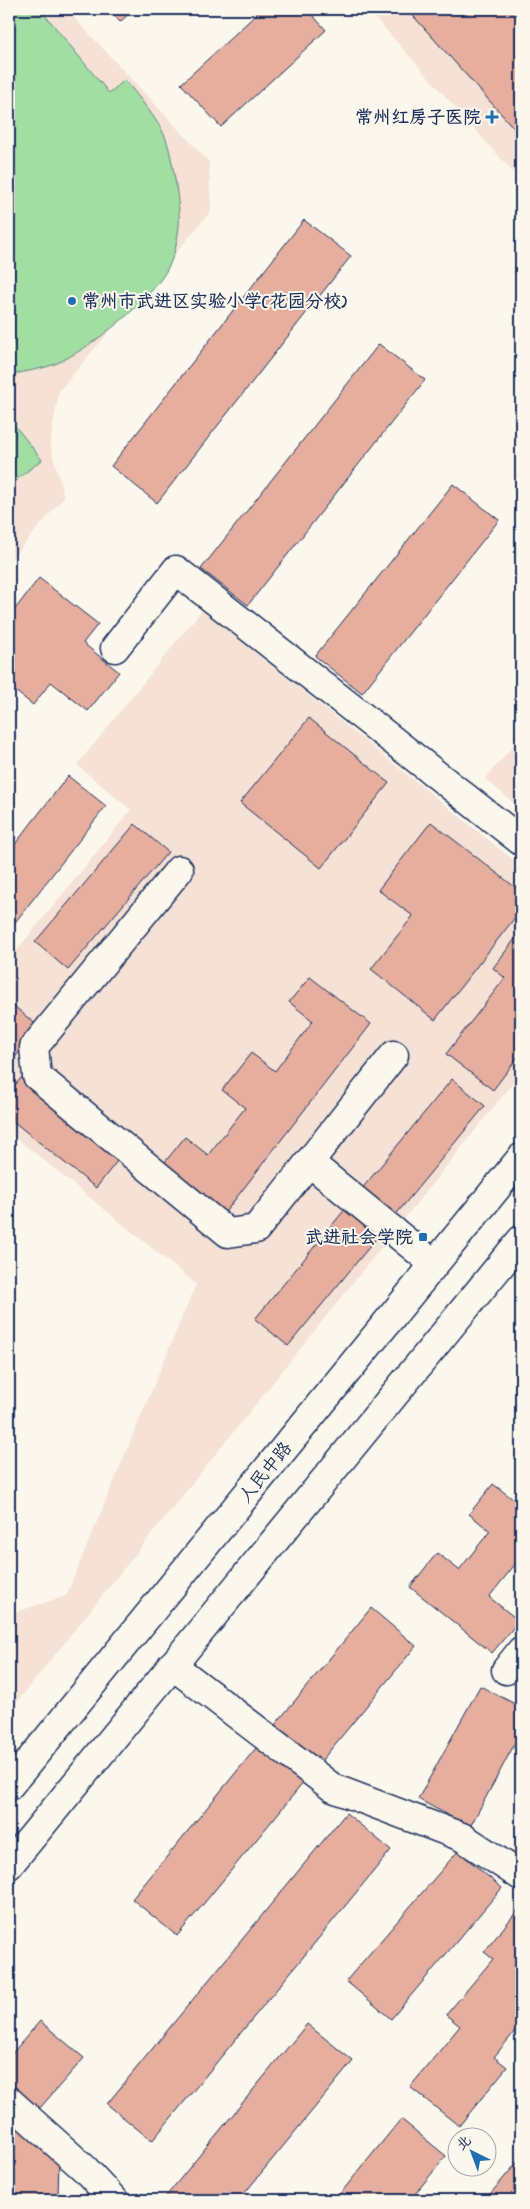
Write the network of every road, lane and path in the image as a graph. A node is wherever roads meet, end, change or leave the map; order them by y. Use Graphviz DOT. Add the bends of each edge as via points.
graph roads {
  1 [pos="114,648"];
  2 [pos="521,840"];
  3 [pos="179,870"];
  4 [pos="394,1055"];
  5 [pos="521,1158"];
  6 [pos="309,1162"];
  7 [pos="521,1240"];
  8 [pos="434,1264"];
  9 [pos="172,1665"];
  10 [pos="9,1786"];
  11 [pos="9,1864"];
  12 [pos="521,1876"];
  13 [pos="9,2101"];
  14 [pos="114,2200"];
  1 -- 2 [label="main road" via="176,570"];
  3 -- 6 [label="main road" via="34,1047 37,1076 228,1233 256,1229"];
  4 -- 6 [label="main road"];
  5 -- 8 [label="main road, 人民中路"];
  6 -- 8 [label="main road"];
  7 -- 9 [label="main road"];
  8 -- 10 [label="main road, 人民中路"];
  9 -- 11 [label="main road"];
  9 -- 12 [label="main road" via="333,1788 462,1837"];
  13 -- 14 [label="main road" via="85,2169"];
}
